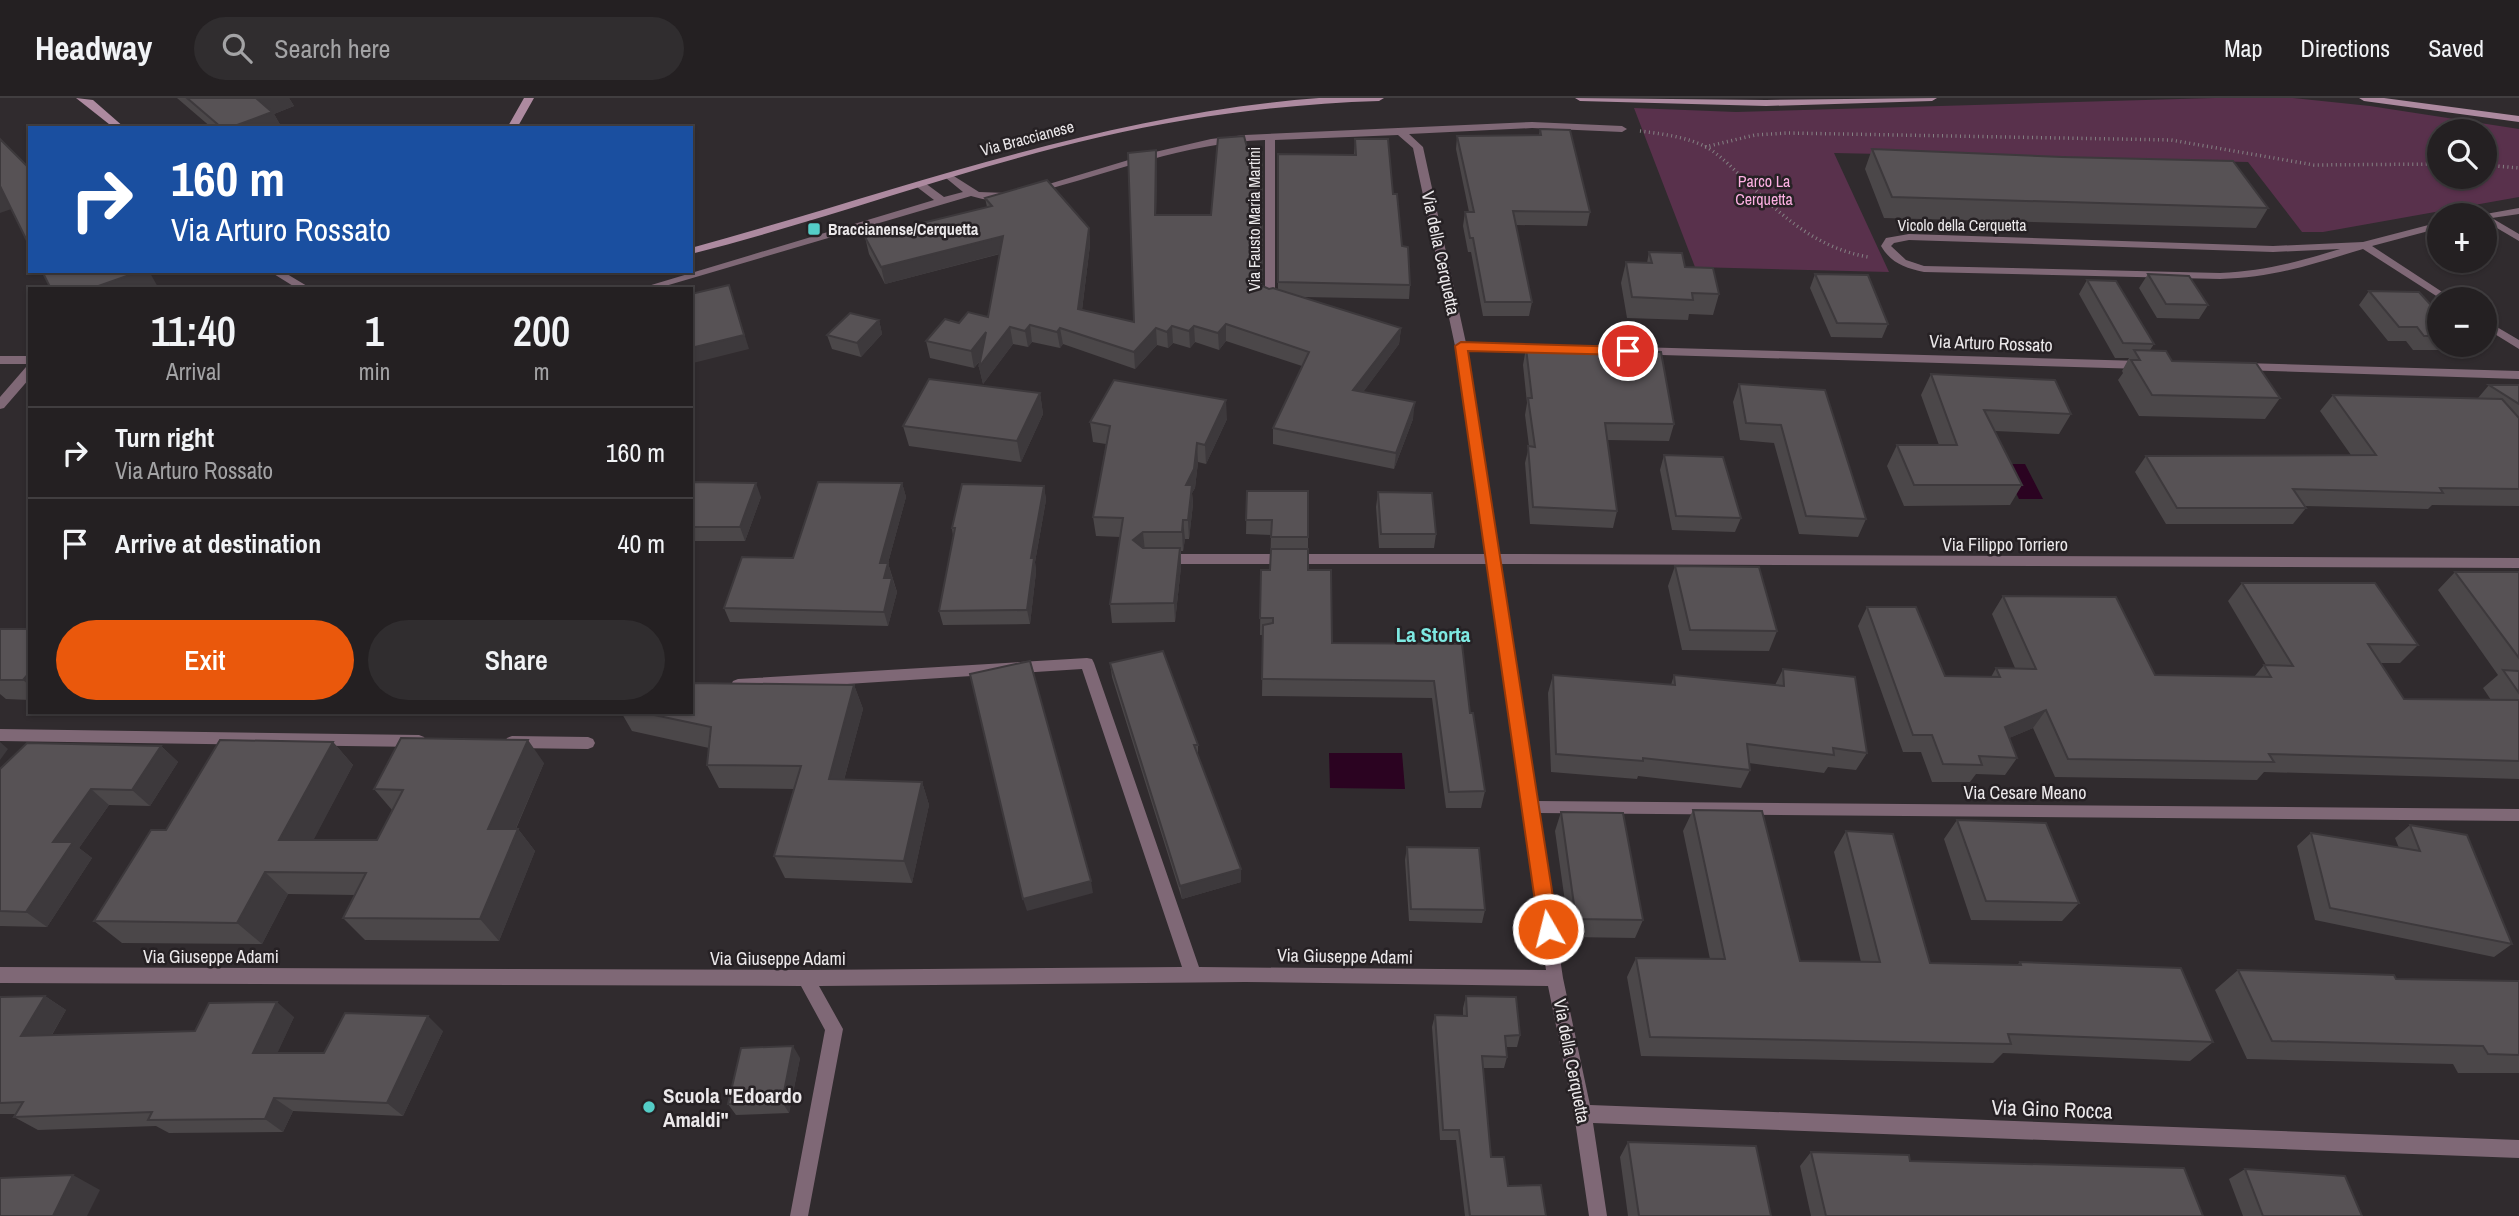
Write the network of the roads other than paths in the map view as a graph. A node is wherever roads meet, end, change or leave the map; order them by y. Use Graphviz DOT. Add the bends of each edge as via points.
graph roads {
  1 [pos="81,98"];
  2 [pos="529,98"];
  3 [pos="1378,98"];
  4 [pos="1580,98"];
  5 [pos="1932,98"];
  6 [pos="2364,98"];
  7 [pos="2519,119"];
  8 [pos="118,126"];
  9 [pos="513,126"];
  10 [pos="1622,129"];
  11 [pos="1400,132"];
  12 [pos="1270,137"];
  13 [pos="949,176"];
  14 [pos="921,184"];
  15 [pos="970,193"];
  16 [pos="942,201"];
  17 [pos="2519,211"];
  18 [pos="2497,215"];
  19 [pos="2497,224"];
  20 [pos="2427,228"];
  21 [pos="2519,238"];
  22 [pos="2364,245"];
  23 [pos="693,250"];
  24 [pos="278,273"];
  25 [pos="303,287"];
  26 [pos="650,287"];
  27 [pos="2429,287"];
  28 [pos="1270,300"];
  29 [pos="2497,331"];
  30 [pos="2519,345"];
  31 [pos="1461,346"];
  32 [pos="0,360"];
  33 [pos="28,360"];
  34 [pos="2157,365"];
  35 [pos="2227,367"];
  36 [pos="28,372"];
  37 [pos="2519,375"];
  38 [pos="0,405"];
  39 [pos="1145,559"];
  40 [pos="1491,559"];
  41 [pos="2519,563"];
  42 [pos="719,686"];
  43 [pos="0,735"];
  44 [pos="434,741"];
  45 [pos="490,742"];
  46 [pos="588,743"];
  47 [pos="1530,807"];
  48 [pos="2519,815"];
  49 [pos="0,975"];
  50 [pos="1193,975"];
  51 [pos="806,978"];
  52 [pos="1555,978"];
  53 [pos="1583,1114"];
  54 [pos="2519,1149"];
  55 [pos="799,1216"];
  56 [pos="1598,1216"];
  1 -- 8 [label="street"];
  2 -- 9 [label="street"];
  3 -- 13 [label="street, Via Braccianese" via="1297,102 1189,116"];
  4 -- 5 [label="street" via="1766,103"];
  6 -- 7 [label="street"];
  10 -- 11 [label="street" via="1508,125"];
  11 -- 12 [label="street"];
  11 -- 31 [label="street, Via della Cerquetta" via="1420,151"];
  12 -- 15 [label="street" via="1184,148 1016,195"];
  12 -- 28 [label="street, Via Fausto Maria Martini"];
  13 -- 14 [label="street, Via Braccianese"];
  13 -- 15 [label="street"];
  14 -- 16 [label="street"];
  14 -- 23 [label="street, Via Braccianese"];
  15 -- 16 [label="street"];
  16 -- 26 [label="street"];
  17 -- 18 [label="street"];
  19 -- 21 [label="street"];
  20 -- 22 [label="street, Vicolo della Cerquetta"];
  22 -- 22 [label="street, Vicolo della Cerquetta" via="2273,249 1909,237 1890,240 1886,246 1894,258 1924,269 2234,276 2287,269"];
  22 -- 27 [label="street"];
  24 -- 25 [label="street"];
  29 -- 30 [label="street"];
  31 -- 34 [label="street, Via Arturo Rossato"];
  31 -- 40 [label="street, Via della Cerquetta"];
  32 -- 33 [label="street"];
  35 -- 37 [label="street"];
  36 -- 38 [label="street"];
  39 -- 40 [label="street, Via Filippo Torriero"];
  40 -- 41 [label="street, Via Filippo Torriero"];
  40 -- 47 [label="street, Via della Cerquetta"];
  42 -- 50 [label="street" via="1087,663"];
  43 -- 44 [label="street"];
  45 -- 46 [label="street"];
  47 -- 48 [label="street, Via Cesare Meano"];
  47 -- 52 [label="street, Via della Cerquetta"];
  49 -- 51 [label="street, Via Giuseppe Adami"];
  50 -- 51 [label="street, Via Giuseppe Adami"];
  50 -- 52 [label="street, Via Giuseppe Adami"];
  51 -- 55 [label="street" via="834,1029"];
  52 -- 53 [label="street, Via della Cerquetta"];
  53 -- 54 [label="street, Via Gino Rocca"];
  53 -- 56 [label="street, Via della Cerquetta"];
}
